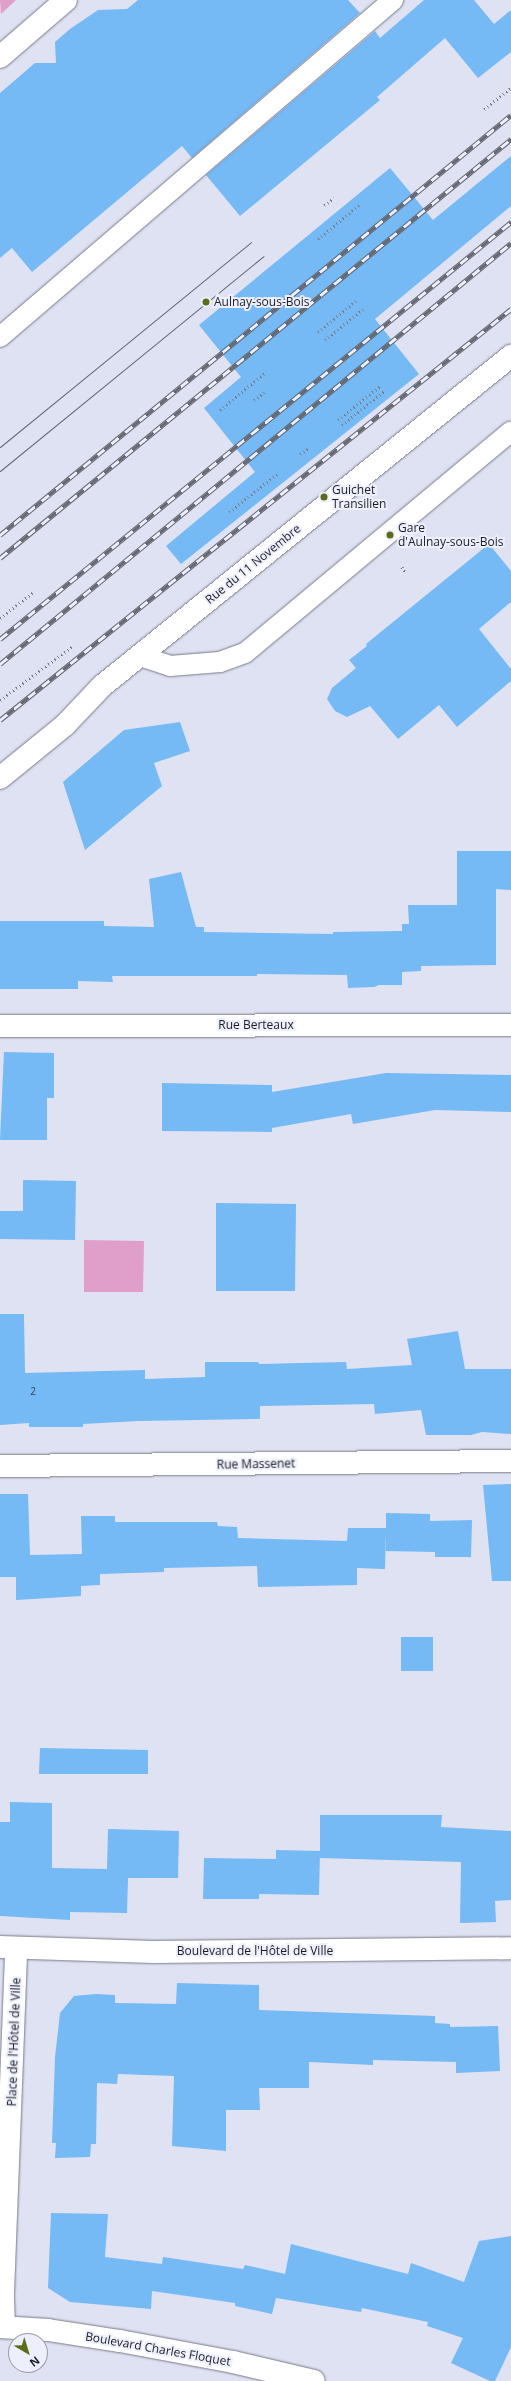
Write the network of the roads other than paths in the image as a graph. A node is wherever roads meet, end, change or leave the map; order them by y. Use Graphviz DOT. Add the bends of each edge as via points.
graph roads {
  1 [pos="66,0"];
  2 [pos="393,0"];
  3 [pos="0,57"];
  4 [pos="0,337"];
  5 [pos="511,356"];
  6 [pos="511,431"];
  7 [pos="140,656"];
  8 [pos="0,778"];
  9 [pos="511,1025"];
  10 [pos="0,1026"];
  11 [pos="511,1461"];
  12 [pos="0,1466"];
  13 [pos="8,1948"];
  14 [pos="511,1948"];
  15 [pos="2,2327"];
  16 [pos="314,2381"];
  1 -- 3 [label="street"];
  2 -- 4 [label="lane"];
  5 -- 7 [label="street, Rue du 11 Novembre"];
  6 -- 7 [label="lane" via="245,654 220,662 170,666"];
  7 -- 8 [label="street, Rue du 11 Novembre" via="102,686 65,725"];
  9 -- 10 [label="street, Rue Berteaux"];
  11 -- 12 [label="street, Rue Massenet"];
  13 -- 14 [label="street, Boulevard de l'Hôtel de Ville" via="185,1952"];
  13 -- 15 [label="street, Place de l'Hôtel de Ville"];
  15 -- 16 [label="street, Boulevard Charles Floquet" via="48,2330 120,2341 233,2362"];
}
